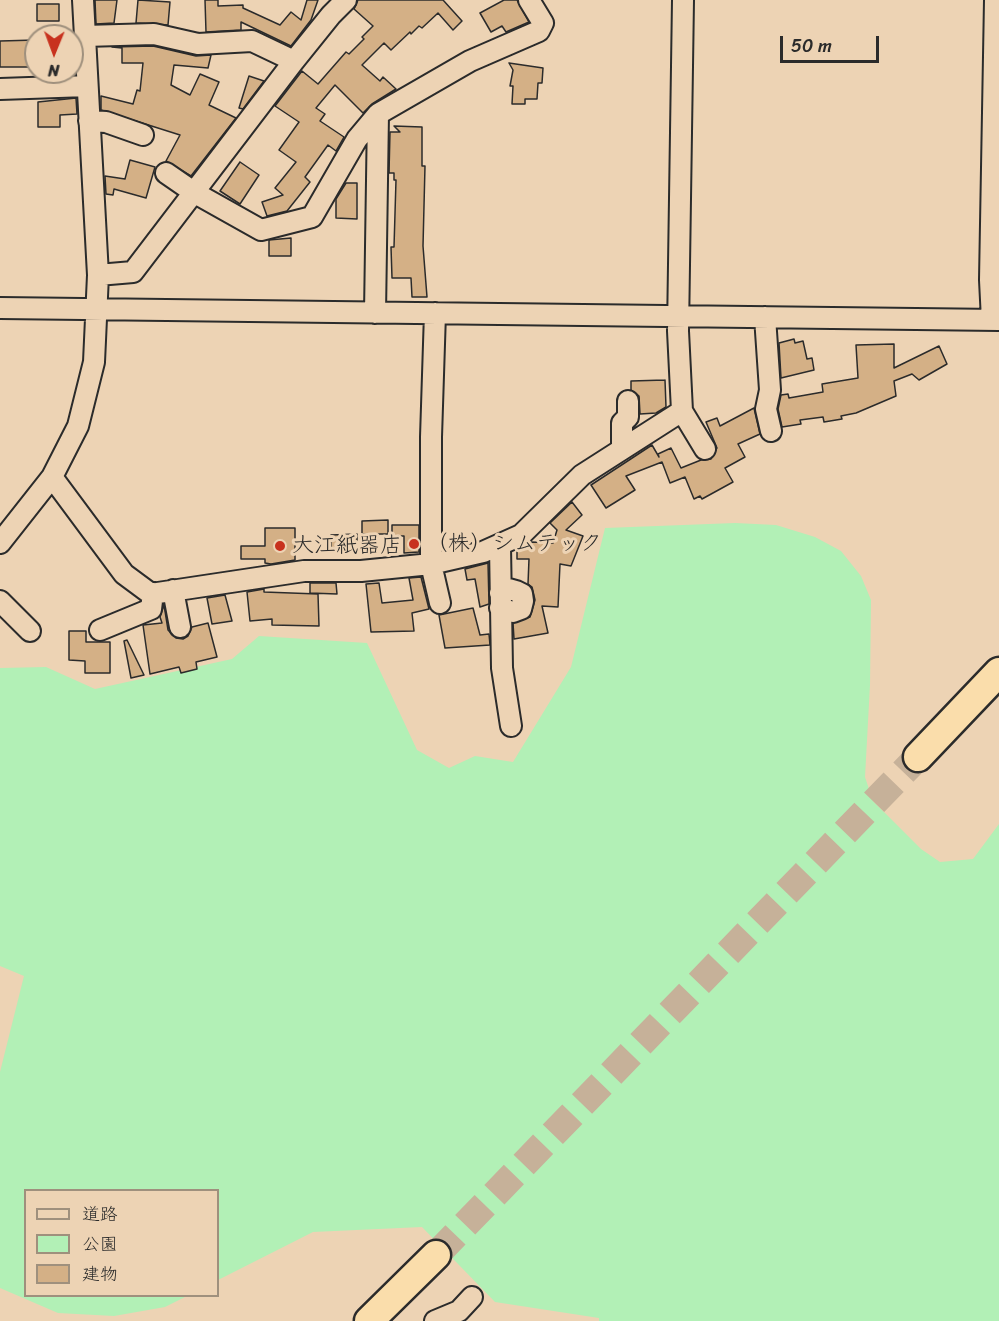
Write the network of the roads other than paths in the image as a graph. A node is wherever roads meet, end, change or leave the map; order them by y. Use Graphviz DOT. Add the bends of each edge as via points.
graph roads {
  1 [pos="83,0"];
  2 [pos="346,0"];
  3 [pos="529,0"];
  4 [pos="683,0"];
  5 [pos="995,0"];
  6 [pos="85,36"];
  7 [pos="294,61"];
  8 [pos="87,86"];
  9 [pos="0,89"];
  10 [pos="378,114"];
  11 [pos="89,121"];
  12 [pos="143,135"];
  13 [pos="166,173"];
  14 [pos="195,193"];
  15 [pos="98,275"];
  16 [pos="0,308"];
  17 [pos="98,309"];
  18 [pos="375,313"];
  19 [pos="435,314"];
  20 [pos="678,315"];
  21 [pos="765,317"];
  22 [pos="996,320"];
  23 [pos="628,401"];
  24 [pos="682,411"];
  25 [pos="771,431"];
  26 [pos="622,447"];
  27 [pos="705,449"];
  28 [pos="52,477"];
  29 [pos="7,527"];
  30 [pos="0,543"];
  31 [pos="500,546"];
  32 [pos="430,564"];
  33 [pos="174,590"];
  34 [pos="153,593"];
  35 [pos="0,601"];
  36 [pos="440,603"];
  37 [pos="180,627"];
  38 [pos="100,630"];
  39 [pos="30,631"];
  40 [pos="999,672"];
  41 [pos="999,691"];
  42 [pos="511,726"];
  43 [pos="472,1297"];
  44 [pos="369,1321"];
  45 [pos="385,1321"];
  46 [pos="435,1321"];
  1 -- 6 [label="street"];
  2 -- 7 [label="street"];
  3 -- 10 [label="street" via="543,23 540,31 470,61"];
  4 -- 20 [label="street"];
  5 -- 22 [label="street" via="990,280"];
  6 -- 7 [label="street" via="154,34 198,44 252,41"];
  6 -- 8 [label="street"];
  7 -- 14 [label="street"];
  8 -- 9 [label="street"];
  8 -- 11 [label="street"];
  10 -- 14 [label="street" via="357,139 312,217 261,231"];
  10 -- 18 [label="street"];
  11 -- 12 [label="street" via="106,122"];
  11 -- 15 [label="street"];
  13 -- 14 [label="street"];
  14 -- 15 [label="street" via="133,272"];
  15 -- 17 [label="street"];
  16 -- 17 [label="street"];
  17 -- 18 [label="street"];
  17 -- 28 [label="street" via="94,363 86,397 78,426"];
  18 -- 19 [label="street"];
  19 -- 20 [label="street"];
  19 -- 32 [label="street"];
  20 -- 21 [label="street"];
  20 -- 24 [label="street"];
  21 -- 22 [label="street"];
  21 -- 25 [label="street" via="770,390 766,409"];
  23 -- 26 [label="street" via="628,417 622,423"];
  24 -- 26 [label="street"];
  24 -- 27 [label="street"];
  26 -- 31 [label="street" via="582,475 520,535"];
  28 -- 29 [label="street"];
  28 -- 34 [label="street" via="124,574"];
  29 -- 30 [label="street"];
  31 -- 32 [label="street"];
  31 -- 42 [label="street" via="502,668"];
  32 -- 33 [label="street" via="361,571 304,571"];
  32 -- 36 [label="street"];
  33 -- 34 [label="street"];
  33 -- 37 [label="street"];
  34 -- 38 [label="street" via="151,609"];
  35 -- 39 [label="street"];
  40 -- 41 [label="highway" via="921,763"];
  43 -- 46 [label="street" via="459,1311"];
  44 -- 45 [label="highway" via="440,1258"];
}
